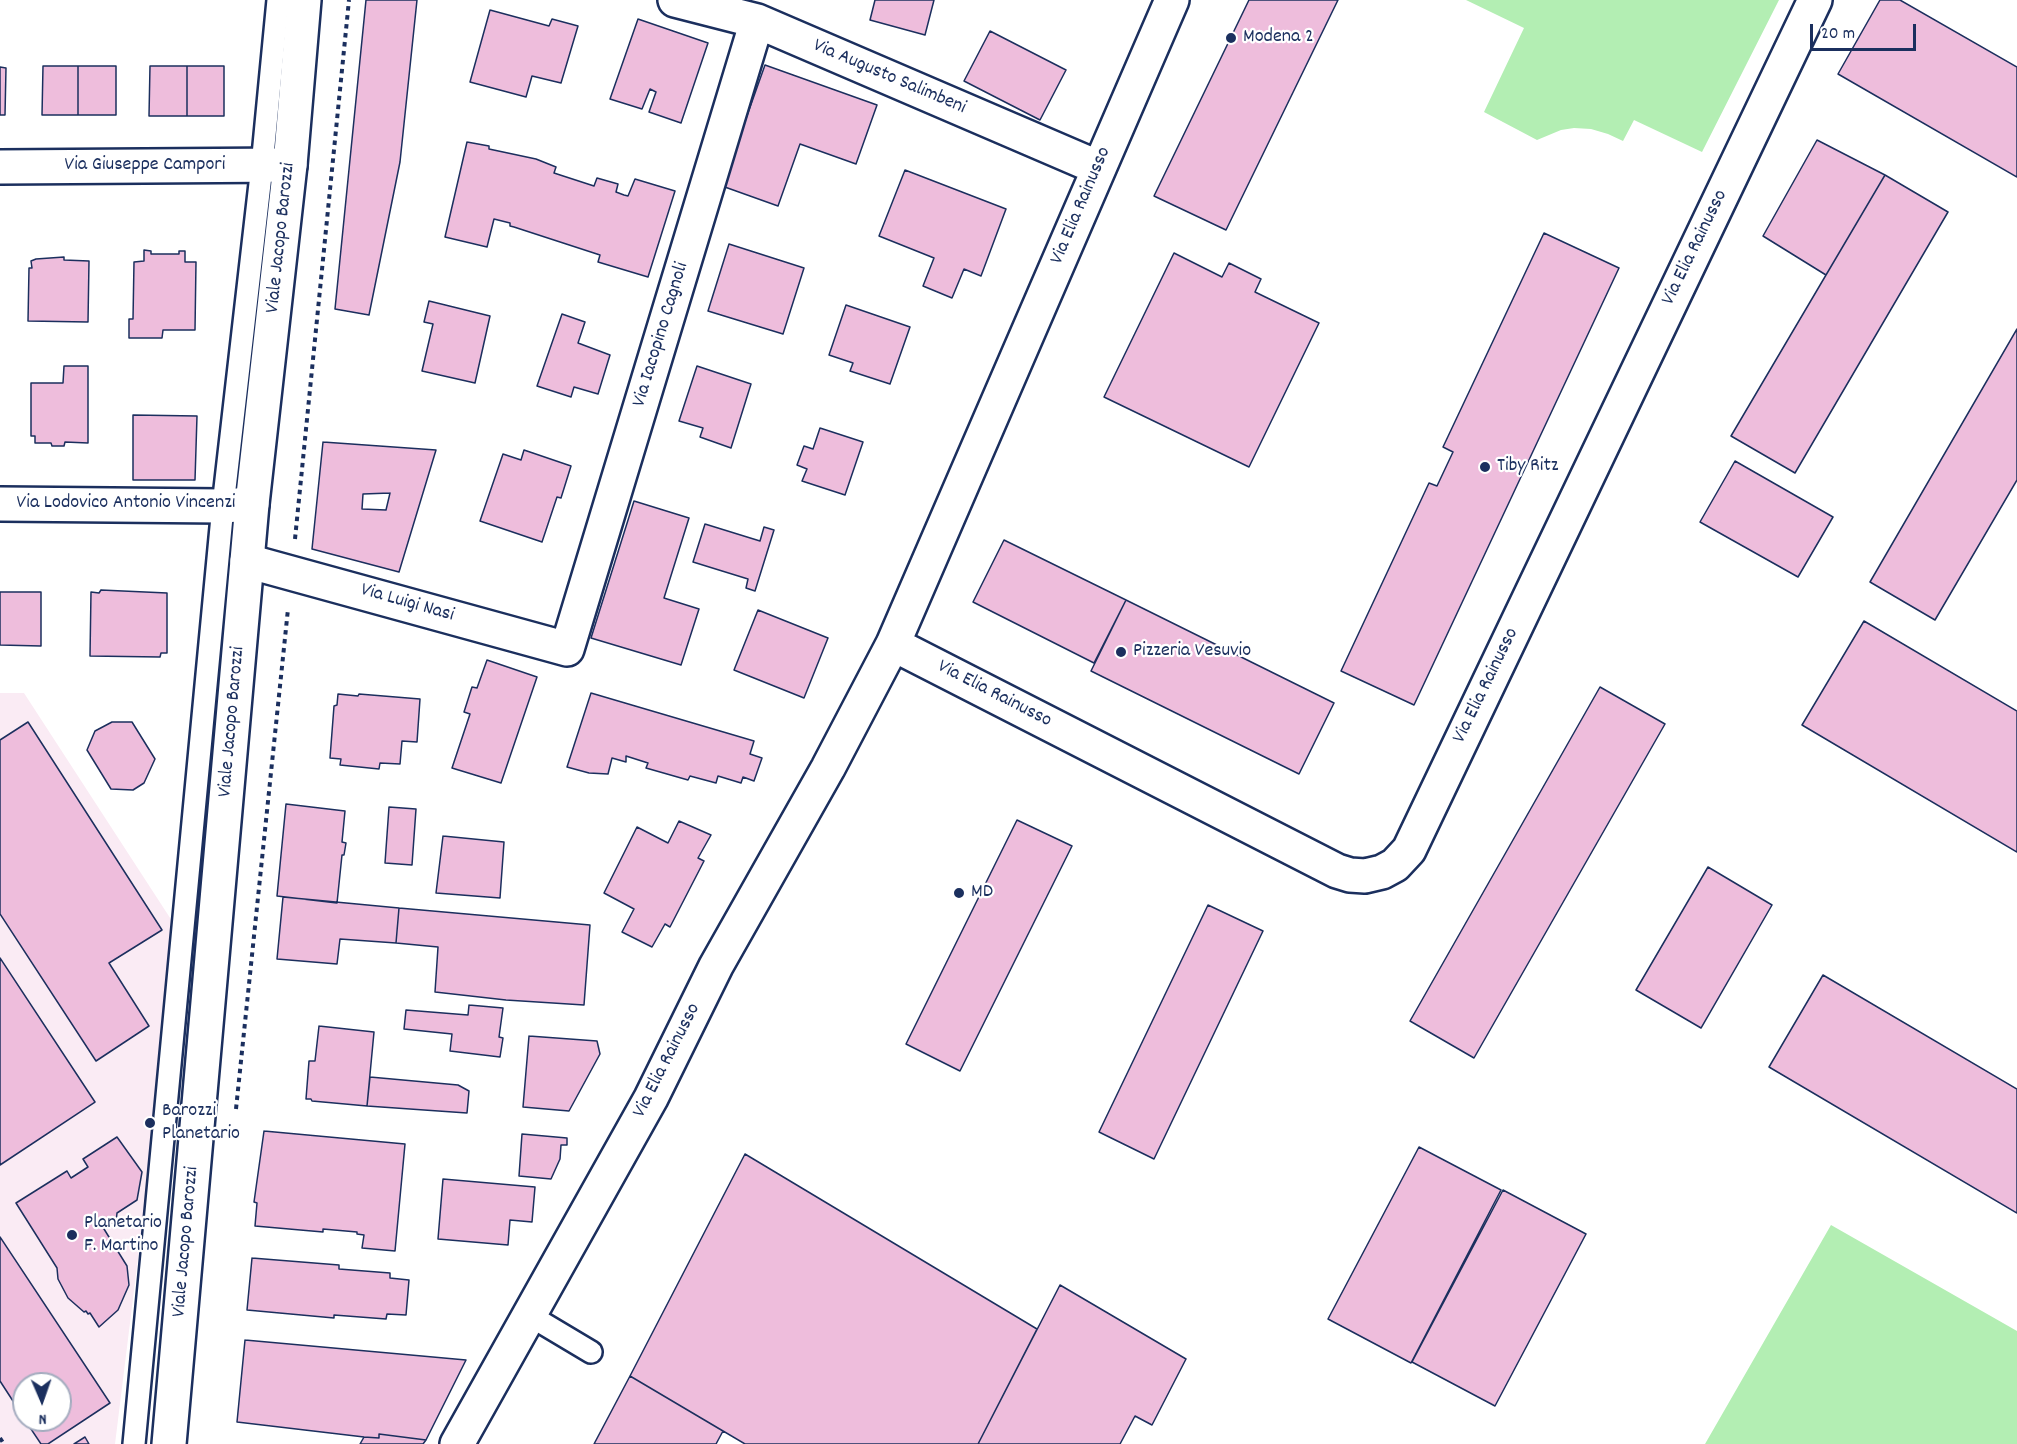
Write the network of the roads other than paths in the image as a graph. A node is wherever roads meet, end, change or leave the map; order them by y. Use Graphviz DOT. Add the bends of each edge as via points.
graph roads {
  1 [pos="278,0"];
  2 [pos="304,0"];
  3 [pos="675,0"];
  4 [pos="1172,0"];
  5 [pos="1815,0"];
  6 [pos="757,21"];
  7 [pos="276,166"];
  8 [pos="0,167"];
  9 [pos="1099,168"];
  10 [pos="0,504"];
  11 [pos="238,505"];
  12 [pos="248,561"];
  13 [pos="893,644"];
  14 [pos="567,648"];
  15 [pos="529,1315"];
  16 [pos="591,1352"];
  17 [pos="134,1444"];
  18 [pos="169,1444"];
  19 [pos="457,1444"];
  1 -- 7 [label="lane"];
  2 -- 7 [label="street, Viale Jacopo Barozzi"];
  3 -- 6 [label="street, Via Augusto Salimbeni"];
  4 -- 9 [label="street, Via Elia Rainusso"];
  5 -- 13 [label="street, Via Elia Rainusso" via="1409,850 1395,865 1365,876 1337,871"];
  6 -- 9 [label="street, Via Augusto Salimbeni"];
  6 -- 14 [label="street, Via Iacopino Cagnoli"];
  7 -- 8 [label="street, Via Giuseppe Campori"];
  7 -- 11 [label="street, Viale Jacopo Barozzi"];
  9 -- 13 [label="street, Via Elia Rainusso"];
  10 -- 11 [label="street, Via Lodovico Antonio Vincenzi"];
  11 -- 12 [label="street, Viale Jacopo Barozzi"];
  11 -- 17 [label="lane"];
  12 -- 14 [label="street, Via Luigi Nasi"];
  12 -- 18 [label="street, Viale Jacopo Barozzi"];
  13 -- 15 [label="street, Via Elia Rainusso" via="716,966 651,1098"];
  15 -- 16 [label="lane"];
  15 -- 19 [label="street, Via Elia Rainusso"];
}
